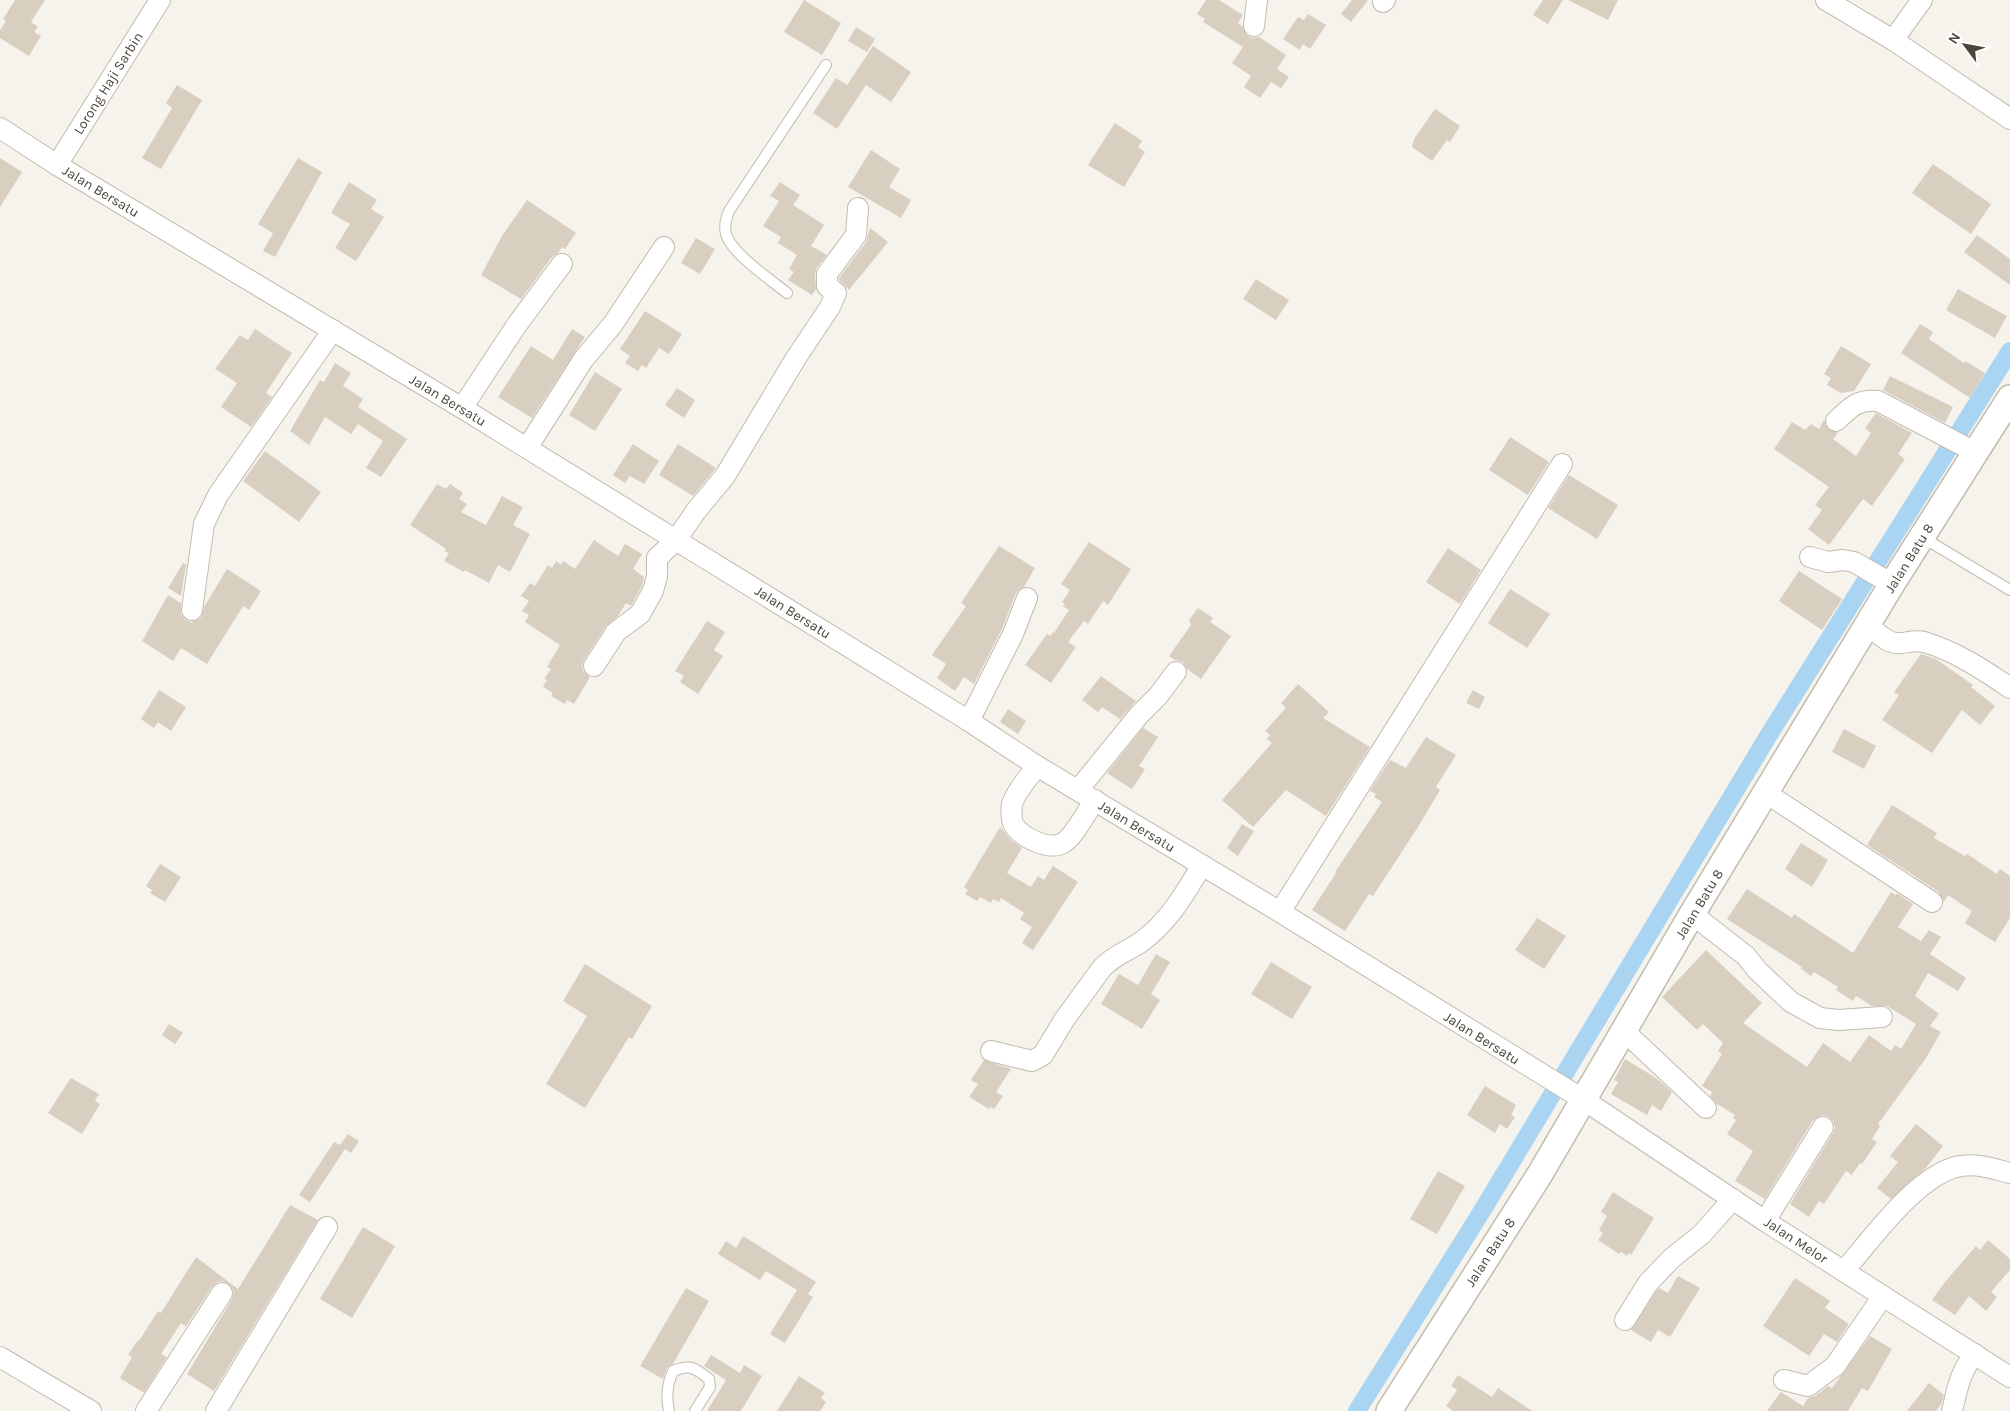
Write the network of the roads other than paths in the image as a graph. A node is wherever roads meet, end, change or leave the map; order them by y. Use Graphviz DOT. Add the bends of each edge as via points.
graph roads {
  1 [pos="160,0"];
  2 [pos="1257,0"];
  3 [pos="1826,0"];
  4 [pos="1922,0"];
  5 [pos="1254,26"];
  6 [pos="1893,40"];
  7 [pos="826,65"];
  8 [pos="2010,118"];
  9 [pos="0,128"];
  10 [pos="57,165"];
  11 [pos="858,208"];
  12 [pos="664,247"];
  13 [pos="562,264"];
  14 [pos="787,293"];
  15 [pos="333,330"];
  16 [pos="2010,398"];
  17 [pos="462,408"];
  18 [pos="1836,421"];
  19 [pos="1967,447"];
  20 [pos="527,448"];
  21 [pos="1562,464"];
  22 [pos="1922,537"];
  23 [pos="676,540"];
  24 [pos="1810,558"];
  25 [pos="1886,581"];
  26 [pos="2010,590"];
  27 [pos="1027,598"];
  28 [pos="192,610"];
  29 [pos="1868,625"];
  30 [pos="594,666"];
  31 [pos="1176,672"];
  32 [pos="2010,688"];
  33 [pos="969,721"];
  34 [pos="1037,766"];
  35 [pos="1766,793"];
  36 [pos="1086,795"];
  37 [pos="1202,865"];
  38 [pos="1932,902"];
  39 [pos="1280,912"];
  40 [pos="1692,914"];
  41 [pos="1882,1017"];
  42 [pos="1624,1031"];
  43 [pos="991,1050"];
  44 [pos="1578,1097"];
  45 [pos="1706,1108"];
  46 [pos="1823,1127"];
  47 [pos="2010,1173"];
  48 [pos="1733,1199"];
  49 [pos="1765,1221"];
  50 [pos="327,1227"];
  51 [pos="1844,1271"];
  52 [pos="222,1293"];
  53 [pos="1883,1296"];
  54 [pos="1626,1320"];
  55 [pos="1975,1354"];
  56 [pos="0,1356"];
  57 [pos="2010,1377"];
  58 [pos="1784,1380"];
  59 [pos="91,1411"];
  60 [pos="146,1411"];
  61 [pos="216,1411"];
  62 [pos="669,1411"];
  63 [pos="695,1411"];
  64 [pos="1389,1411"];
  65 [pos="1952,1411"];
  1 -- 10 [label="street, Lorong Haji Sarbin"];
  2 -- 5 [label="street"];
  3 -- 6 [label="street"];
  4 -- 6 [label="street"];
  6 -- 8 [label="street"];
  7 -- 14 [label="lane" via="729,211 725,224 727,236 744,258"];
  9 -- 10 [label="street, Jalan Bersatu"];
  10 -- 15 [label="street, Jalan Bersatu"];
  11 -- 23 [label="street" via="856,235 828,274 827,286 836,293 830,307 725,476"];
  12 -- 20 [label="street" via="613,324 583,360"];
  13 -- 17 [label="street"];
  15 -- 17 [label="street, Jalan Bersatu"];
  15 -- 28 [label="street" via="218,495 204,524"];
  16 -- 19 [label="street, Jalan Batu 8"];
  17 -- 20 [label="street, Jalan Bersatu"];
  18 -- 19 [label="street" via="1852,405 1866,400 1878,401"];
  19 -- 22 [label="street, Jalan Batu 8"];
  20 -- 23 [label="street, Jalan Bersatu"];
  21 -- 39 [label="street"];
  22 -- 25 [label="street, Jalan Batu 8"];
  22 -- 26 [label="lane"];
  23 -- 30 [label="street" via="657,558 653,590 640,614 616,632"];
  23 -- 33 [label="street, Jalan Bersatu"];
  24 -- 25 [label="street" via="1854,562"];
  25 -- 29 [label="street, Jalan Batu 8"];
  27 -- 33 [label="street" via="1013,634"];
  29 -- 32 [label="street" via="1895,643 1914,641 1934,645 1976,665"];
  29 -- 35 [label="street, Jalan Batu 8"];
  31 -- 36 [label="street" via="1139,715"];
  33 -- 34 [label="street, Jalan Bersatu"];
  34 -- 36 [label="street, Jalan Bersatu"];
  34 -- 36 [label="street" via="1016,796 1011,813 1015,826 1037,843 1054,846 1064,843 1072,835"];
  35 -- 38 [label="street"];
  35 -- 40 [label="street, Jalan Batu 8"];
  36 -- 37 [label="street, Jalan Bersatu"];
  37 -- 39 [label="street, Jalan Bersatu"];
  37 -- 43 [label="street" via="1163,922 1141,942 1102,968 1043,1055 1032,1061"];
  39 -- 44 [label="street, Jalan Bersatu"];
  40 -- 41 [label="street" via="1746,956 1791,1002 1820,1018"];
  40 -- 42 [label="street, Jalan Batu 8"];
  42 -- 44 [label="street, Jalan Batu 8"];
  42 -- 45 [label="street"];
  44 -- 48 [label="street, Jalan Melor"];
  44 -- 64 [label="street, Jalan Batu 8" via="1540,1174"];
  46 -- 49 [label="street"];
  47 -- 51 [label="street" via="1974,1165 1945,1171 1920,1186"];
  48 -- 49 [label="street, Jalan Melor"];
  48 -- 54 [label="street" via="1702,1234 1648,1283"];
  49 -- 51 [label="street, Jalan Melor"];
  50 -- 61 [label="street"];
  51 -- 53 [label="street, Jalan Melor"];
  52 -- 60 [label="street"];
  53 -- 55 [label="street, Jalan Melor"];
  53 -- 58 [label="street" via="1835,1366 1808,1386"];
  55 -- 57 [label="street, Jalan Melor"];
  55 -- 65 [label="street" via="1960,1376"];
  56 -- 59 [label="street"];
  62 -- 63 [label="lane" via="666,1396 669,1381 674,1371 686,1366 710,1379 710,1387"];
}
